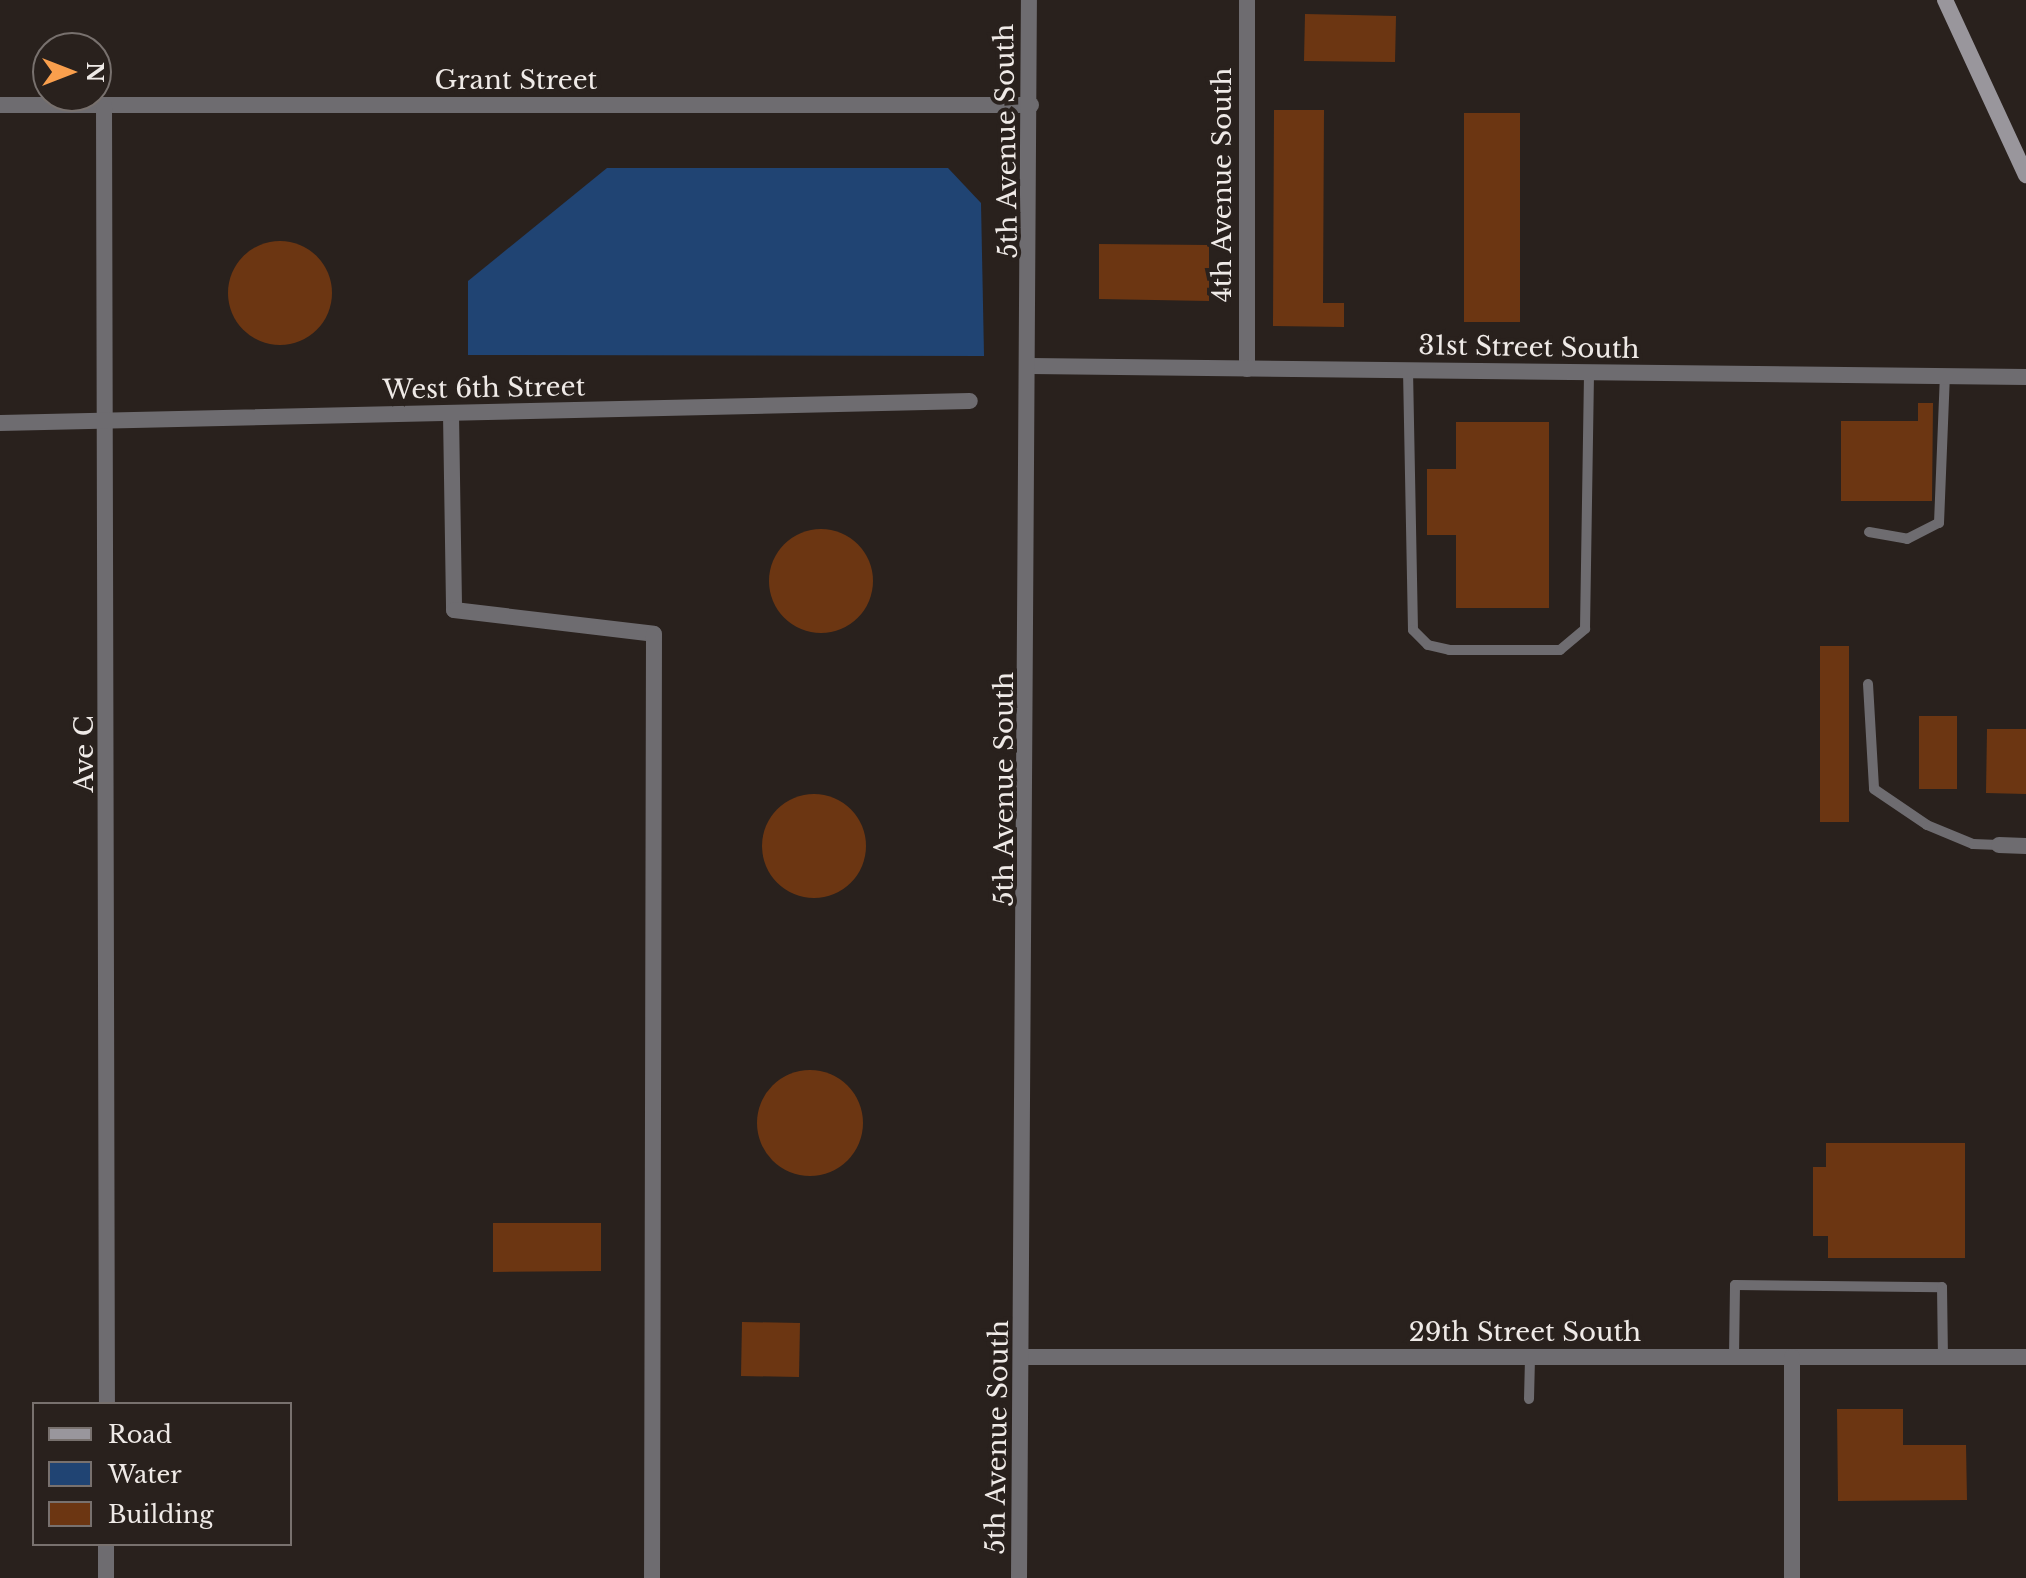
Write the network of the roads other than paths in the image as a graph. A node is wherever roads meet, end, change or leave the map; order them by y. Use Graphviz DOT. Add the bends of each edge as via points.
graph roads {
  1 [pos="1029,0"];
  2 [pos="1247,0"];
  3 [pos="1945,0"];
  4 [pos="0,105"];
  5 [pos="32,105"];
  6 [pos="112,105"];
  7 [pos="1031,105"];
  8 [pos="104,112"];
  9 [pos="2026,175"];
  10 [pos="1031,366"];
  11 [pos="1247,369"];
  12 [pos="1408,370"];
  13 [pos="1589,372"];
  14 [pos="1945,376"];
  15 [pos="2026,377"];
  16 [pos="970,401"];
  17 [pos="451,414"];
  18 [pos="110,422"];
  19 [pos="0,423"];
  20 [pos="1869,532"];
  21 [pos="1868,684"];
  22 [pos="1999,845"];
  23 [pos="2026,846"];
  24 [pos="1023,1357"];
  25 [pos="1530,1357"];
  26 [pos="1734,1357"];
  27 [pos="1792,1357"];
  28 [pos="1943,1357"];
  29 [pos="2026,1357"];
  30 [pos="1529,1399"];
  31 [pos="107,1402"];
  32 [pos="106,1546"];
  33 [pos="106,1578"];
  34 [pos="652,1578"];
  35 [pos="1019,1578"];
  36 [pos="1792,1578"];
  1 -- 7 [label="street, 5th Avenue South"];
  2 -- 11 [label="street, 4th Avenue South"];
  3 -- 9 [label="main road"];
  4 -- 5 [label="street, Grant Street"];
  6 -- 7 [label="street, Grant Street"];
  7 -- 10 [label="street, 5th Avenue South"];
  8 -- 18 [label="street, Ave C"];
  10 -- 11 [label="street, 31st Street South"];
  10 -- 24 [label="street, 5th Avenue South"];
  11 -- 12 [label="street, 31st Street South"];
  12 -- 13 [label="street, 31st Street South"];
  12 -- 13 [label="lane" via="1413,630 1428,645 1465,650 1560,650 1585,629"];
  13 -- 14 [label="street, 31st Street South"];
  14 -- 15 [label="street, 31st Street South"];
  14 -- 20 [label="lane" via="1939,523 1907,539"];
  16 -- 17 [label="street, West 6th Street"];
  17 -- 18 [label="street, West 6th Street"];
  17 -- 34 [label="street" via="454,610 654,634"];
  18 -- 19 [label="street, West 6th Street"];
  18 -- 31 [label="street, Ave C"];
  21 -- 22 [label="lane" via="1874,789 1927,825 1973,844"];
  22 -- 23 [label="street"];
  24 -- 25 [label="street, 29th Street South"];
  24 -- 35 [label="street, 5th Avenue South"];
  25 -- 26 [label="street, 29th Street South"];
  25 -- 30 [label="lane"];
  26 -- 27 [label="street, 29th Street South"];
  26 -- 28 [label="lane" via="1735,1285 1942,1287"];
  27 -- 28 [label="street, 29th Street South"];
  27 -- 36 [label="street"];
  28 -- 29 [label="street, 29th Street South"];
  32 -- 33 [label="street"];
}
